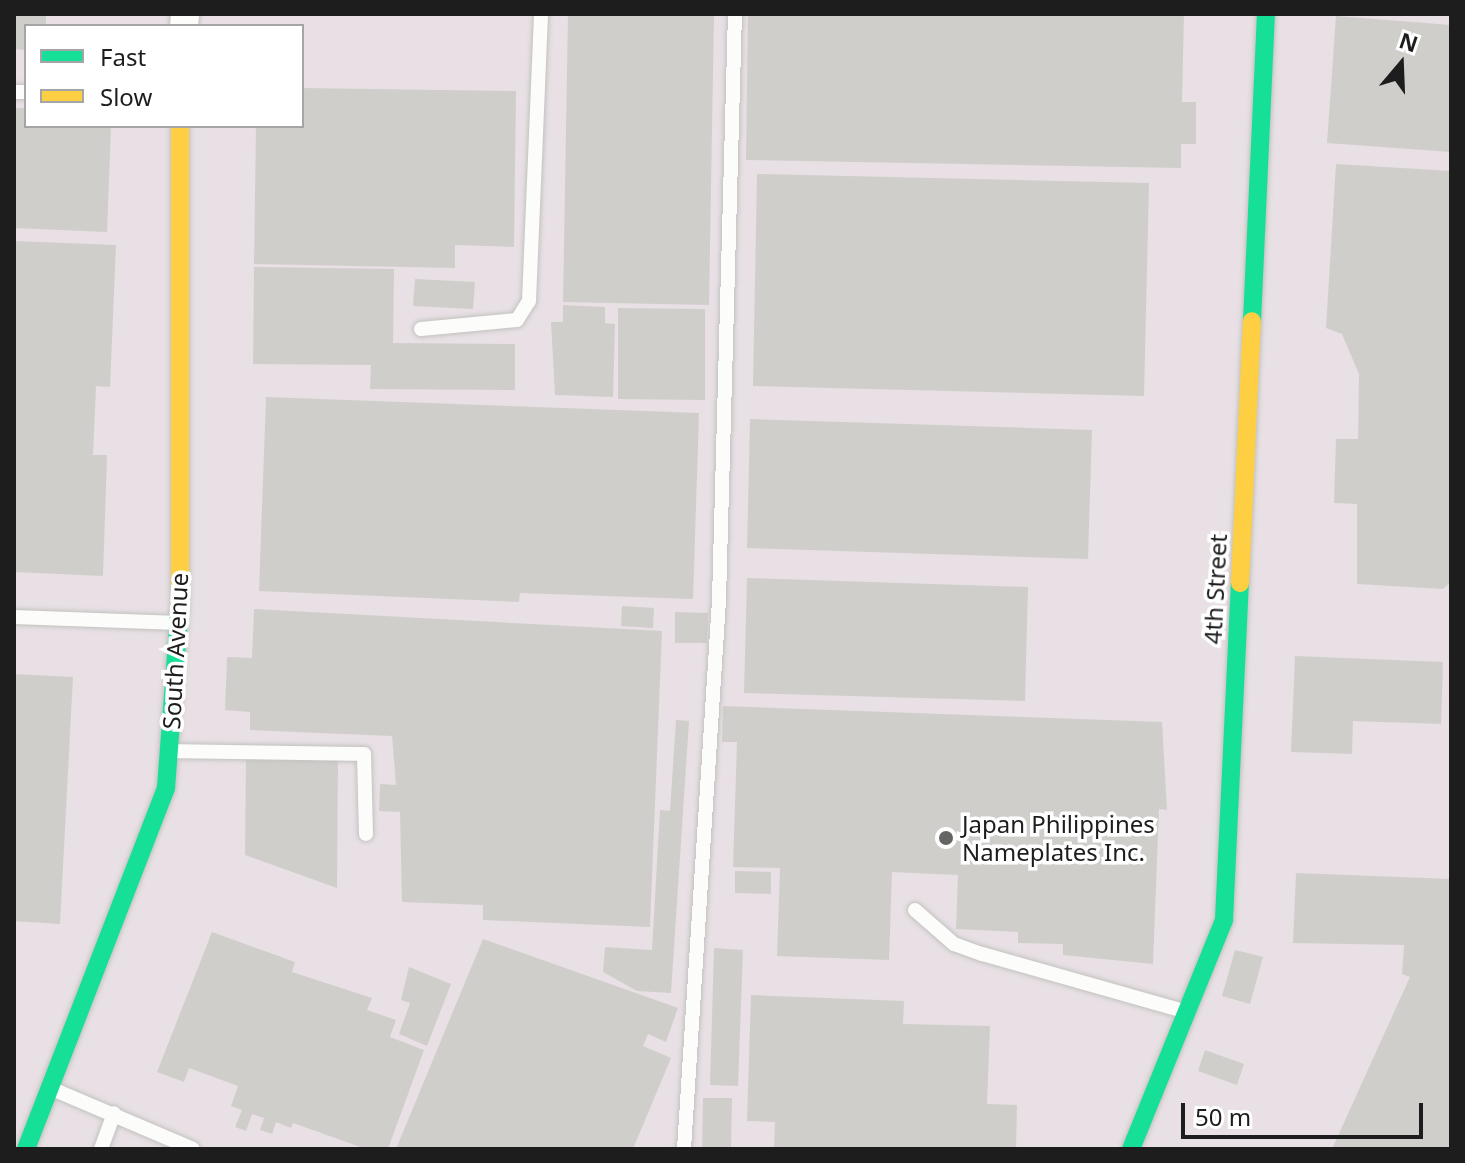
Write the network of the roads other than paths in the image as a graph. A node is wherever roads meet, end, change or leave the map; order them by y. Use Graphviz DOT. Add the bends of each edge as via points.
graph roads {
  1 [pos="541,14"];
  2 [pos="735,14"];
  3 [pos="1266,14"];
  4 [pos="180,128"];
  5 [pos="421,329"];
  6 [pos="14,617"];
  7 [pos="180,623"];
  8 [pos="169,751"];
  9 [pos="366,834"];
  10 [pos="915,910"];
  11 [pos="1187,1011"];
  12 [pos="46,1087"];
  13 [pos="114,1113"];
  14 [pos="26,1149"];
  15 [pos="101,1149"];
  16 [pos="193,1149"];
  17 [pos="684,1149"];
  18 [pos="1131,1149"];
  1 -- 5 [label="lane" via="529,301 517,320"];
  2 -- 17 [label="lane" via="719,600"];
  3 -- 11 [label="street, 4th Street" via="1224,920"];
  4 -- 7 [label="street, South Avenue"];
  6 -- 7 [label="lane"];
  7 -- 8 [label="street, South Avenue"];
  8 -- 9 [label="lane" via="364,754"];
  8 -- 12 [label="street, South Avenue" via="166,788"];
  10 -- 11 [label="lane" via="954,944"];
  11 -- 18 [label="street, 4th Street"];
  12 -- 13 [label="lane"];
  12 -- 14 [label="street, South Avenue"];
  13 -- 15 [label="lane"];
  13 -- 16 [label="lane"];
}
